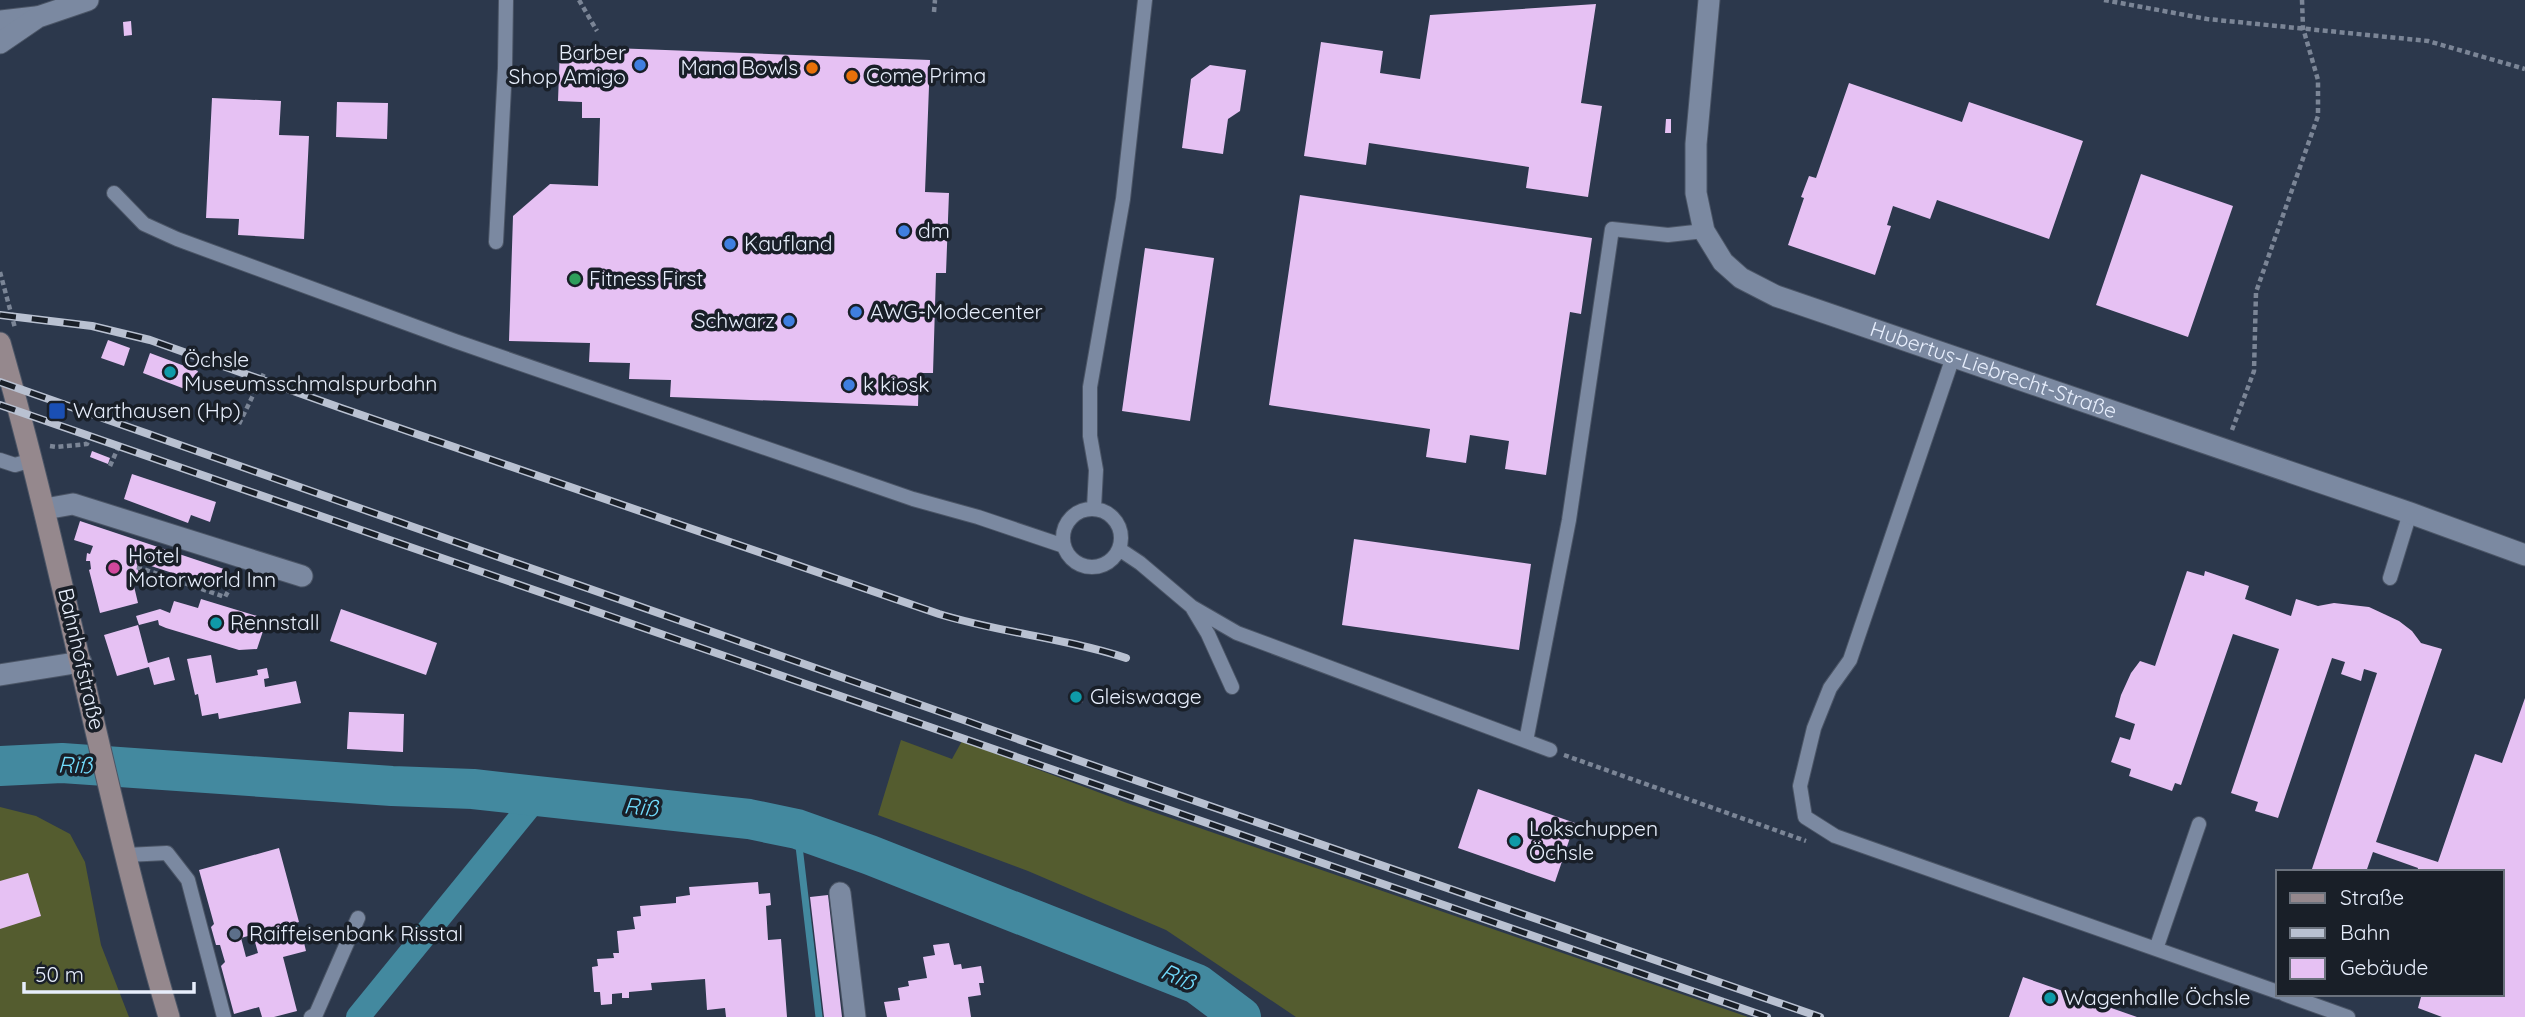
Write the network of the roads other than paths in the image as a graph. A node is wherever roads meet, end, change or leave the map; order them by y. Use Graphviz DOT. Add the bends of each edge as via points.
graph roads {
  1 [pos="89,0"];
  2 [pos="506,0"];
  3 [pos="1145,0"];
  4 [pos="1709,0"];
  5 [pos="38,17"];
  6 [pos="0,21"];
  7 [pos="0,43"];
  8 [pos="114,193"];
  9 [pos="1704,231"];
  10 [pos="496,242"];
  11 [pos="9,341"];
  12 [pos="1953,357"];
  13 [pos="0,460"];
  14 [pos="23,462"];
  15 [pos="1094,508"];
  16 [pos="45,509"];
  17 [pos="2410,513"];
  18 [pos="1064,546"];
  19 [pos="1119,549"];
  20 [pos="2525,555"];
  21 [pos="302,576"];
  22 [pos="2390,579"];
  23 [pos="1192,607"];
  24 [pos="81,662"];
  25 [pos="0,675"];
  26 [pos="1232,687"];
  27 [pos="1525,741"];
  28 [pos="1550,750"];
  29 [pos="2199,824"];
  30 [pos="127,855"];
  31 [pos="840,893"];
  32 [pos="358,918"];
  33 [pos="2156,949"];
  34 [pos="2276,991"];
  35 [pos="2290,996"];
  36 [pos="169,1017"];
  37 [pos="224,1017"];
  38 [pos="311,1017"];
  39 [pos="855,1017"];
  40 [pos="2348,1017"];
  1 -- 5 [label="street"];
  2 -- 10 [label="lane"];
  3 -- 15 [label="lane" via="1123,199 1090,387"];
  4 -- 9 [label="street, Hubertus-Liebrecht-Straße" via="1696,144 1696,193"];
  5 -- 6 [label="street"];
  5 -- 7 [label="street"];
  8 -- 18 [label="lane" via="144,224 269,273 900,495"];
  9 -- 12 [label="street, Hubertus-Liebrecht-Straße" via="1723,262 1741,278 1776,296"];
  9 -- 27 [label="lane" via="1668,235 1612,229 1569,520"];
  11 -- 14 [label="main road, Bahnhofstraße"];
  12 -- 17 [label="street, Hubertus-Liebrecht-Straße"];
  12 -- 33 [label="lane" via="1850,660 1830,688 1814,728 1800,786 1805,817 1835,836"];
  13 -- 14 [label="lane"];
  14 -- 16 [label="main road, Bahnhofstraße"];
  15 -- 18 [label="lane" via="1076,513 1065,527"];
  15 -- 19 [label="lane" via="1117,522"];
  16 -- 21 [label="street" via="73,504"];
  16 -- 24 [label="main road, Bahnhofstraße"];
  17 -- 20 [label="street, Hubertus-Liebrecht-Straße"];
  17 -- 22 [label="lane"];
  18 -- 19 [label="lane" via="1084,566 1111,560"];
  19 -- 23 [label="lane"];
  23 -- 26 [label="lane"];
  23 -- 27 [label="lane" via="1237,633"];
  24 -- 25 [label="street"];
  24 -- 30 [label="main road, Bahnhofstraße"];
  27 -- 28 [label="lane"];
  29 -- 33 [label="lane"];
  30 -- 36 [label="main road, Bahnhofstraße"];
  30 -- 37 [label="lane" via="167,853 188,880"];
  31 -- 39 [label="street"];
  32 -- 38 [label="lane"];
  33 -- 34 [label="lane"];
  35 -- 40 [label="lane"];
}
